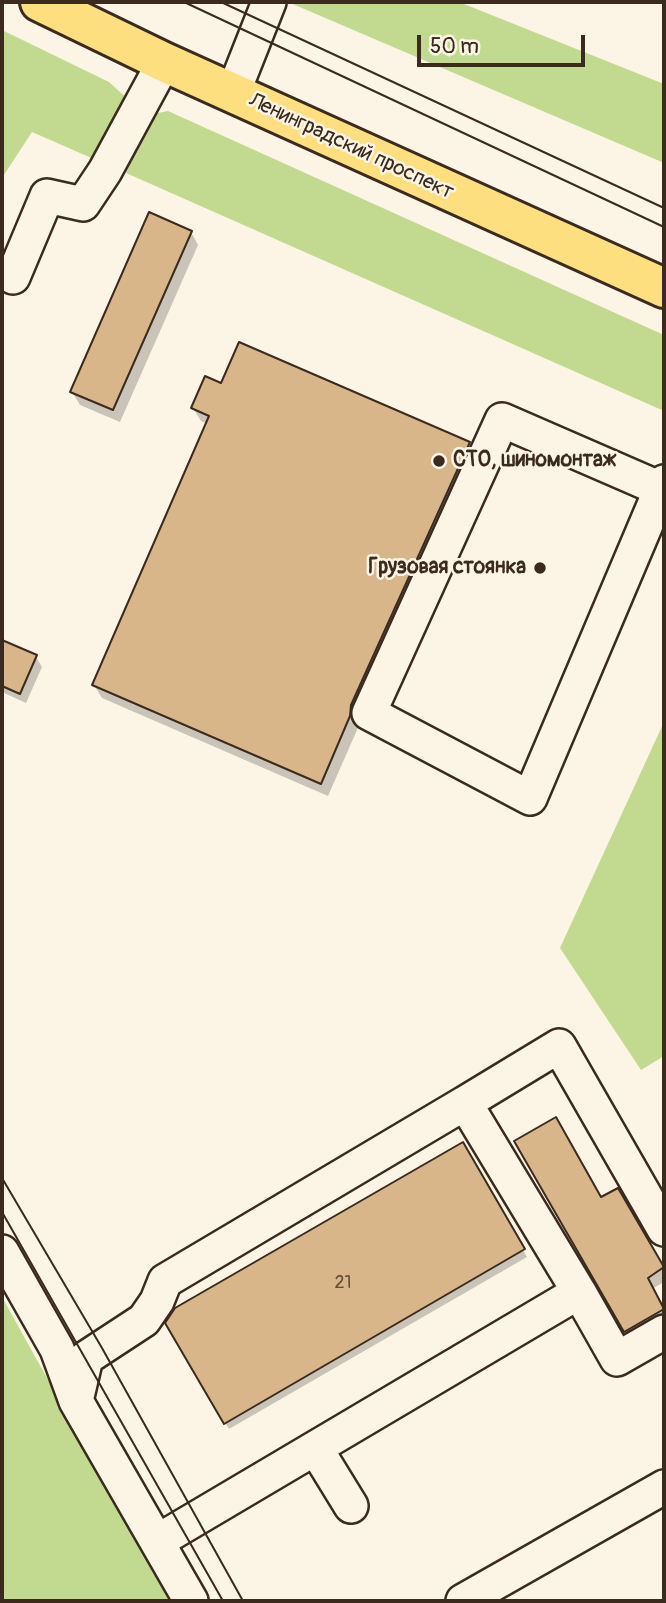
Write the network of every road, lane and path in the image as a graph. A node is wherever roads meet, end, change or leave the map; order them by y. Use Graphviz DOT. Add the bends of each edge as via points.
graph roads {
  1 [pos="40,2"];
  2 [pos="269,2"];
  3 [pos="164,62"];
  4 [pos="233,93"];
  5 [pos="13,277"];
  6 [pos="664,288"];
  7 [pos="663,486"];
  8 [pos="465,1102"];
  9 [pos="664,1229"];
  10 [pos="2,1252"];
  11 [pos="579,1292"];
  12 [pos="664,1332"];
  13 [pos="76,1401"];
  14 [pos="316,1449"];
  15 [pos="664,1487"];
  16 [pos="351,1506"];
  17 [pos="158,1541"];
  18 [pos="191,1601"];
  19 [pos="463,1601"];
  1 -- 3 [label="main road, Ленинградский проспект"];
  2 -- 4 [label="lane"];
  3 -- 4 [label="main road, Ленинградский проспект"];
  3 -- 5 [label="lane" via="83,204 47,196"];
  4 -- 6 [label="main road, Ленинградский проспект"];
  7 -- 7 [label="lane" via="502,420 369,713 530,798"];
  8 -- 9 [label="lane" via="559,1046"];
  8 -- 11 [label="lane"];
  8 -- 13 [label="lane" via="165,1281 144,1320 86,1358"];
  10 -- 13 [label="lane" via="57,1349"];
  11 -- 12 [label="lane" via="617,1359"];
  11 -- 14 [label="lane"];
  13 -- 17 [label="lane"];
  14 -- 16 [label="lane"];
  14 -- 17 [label="lane"];
  15 -- 19 [label="lane"];
  17 -- 18 [label="lane"];
}
